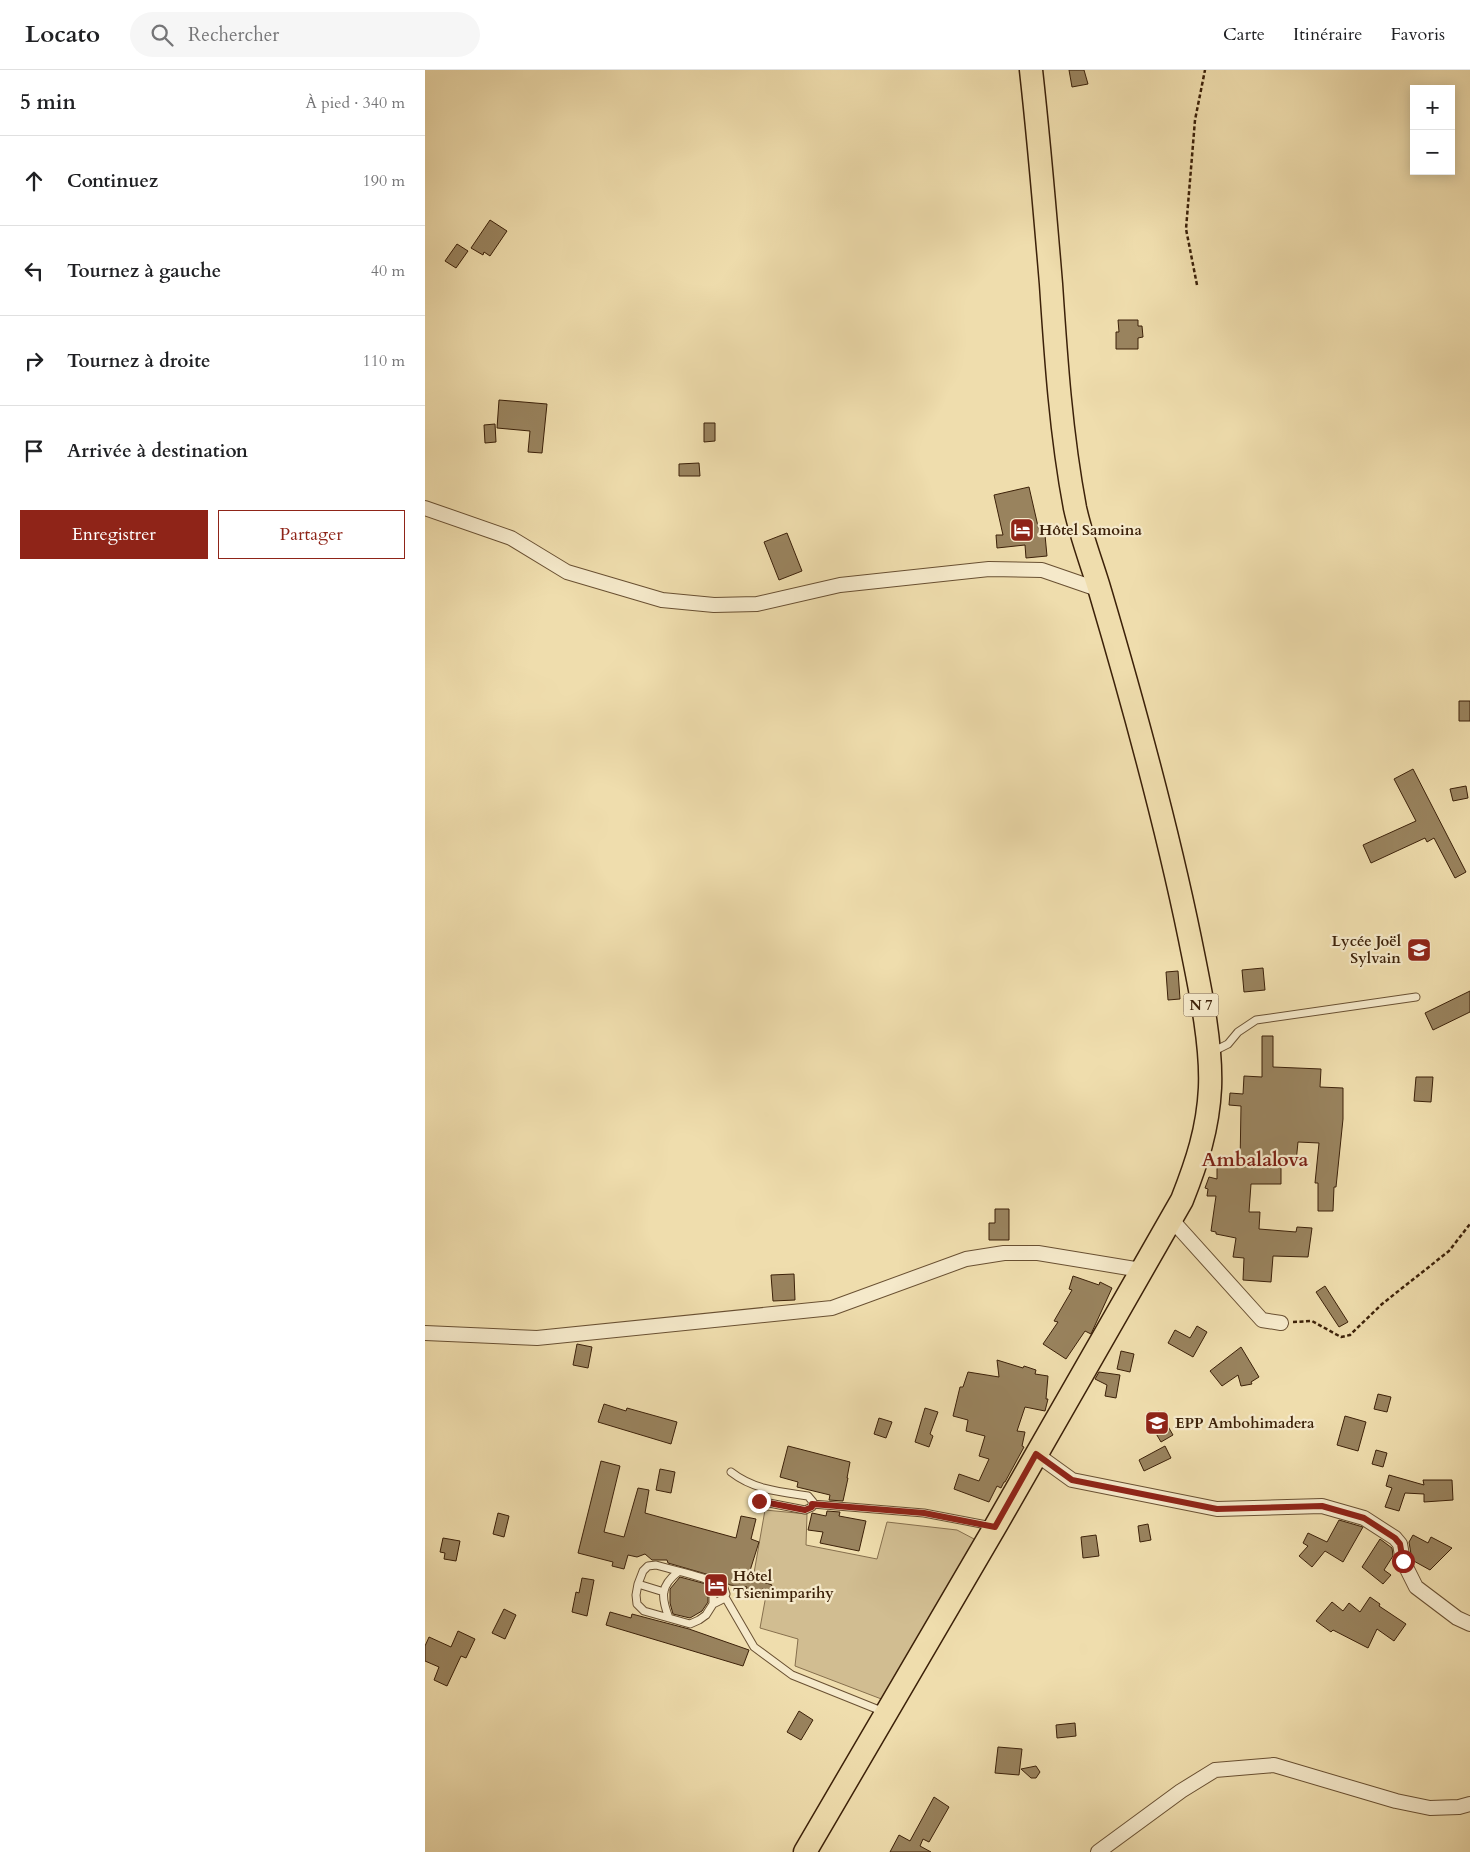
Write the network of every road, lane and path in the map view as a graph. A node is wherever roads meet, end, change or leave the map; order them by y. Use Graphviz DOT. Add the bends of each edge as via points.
graph roads {
  1 [pos="1031,70"];
  2 [pos="1205,70"];
  3 [pos="1197,285"];
  4 [pos="425,508"];
  5 [pos="1100,590"];
  6 [pos="1416,997"];
  7 [pos="1209,1053"];
  8 [pos="1171,1219"];
  9 [pos="1470,1224"];
  10 [pos="1141,1270"];
  11 [pos="1281,1323"];
  12 [pos="425,1333"];
  13 [pos="1036,1454"];
  14 [pos="731,1472"];
  15 [pos="759,1501"];
  16 [pos="812,1504"];
  17 [pos="995,1527"];
  18 [pos="678,1572"];
  19 [pos="711,1581"];
  20 [pos="638,1584"];
  21 [pos="664,1592"];
  22 [pos="725,1597"];
  23 [pos="713,1604"];
  24 [pos="669,1618"];
  25 [pos="1470,1624"];
  26 [pos="886,1713"];
  27 [pos="1470,1804"];
  28 [pos="805,1852"];
  29 [pos="1098,1852"];
  1 -- 5 [label="main road, N 7" via="1061,424 1076,512"];
  2 -- 3 [label="path" via="1195,120 1186,229"];
  4 -- 5 [label="street" via="511,538 567,572 662,600 714,605 757,604 840,585 989,569 1042,570"];
  5 -- 7 [label="main road, N 7" via="1171,852 1196,969"];
  6 -- 7 [label="lane" via="1256,1020 1238,1032 1228,1044"];
  7 -- 8 [label="main road, N 7" via="1207,1123 1198,1162"];
  8 -- 10 [label="main road, N 7"];
  8 -- 11 [label="street" via="1262,1320"];
  9 -- 11 [label="path" via="1449,1251 1382,1304 1350,1335 1341,1337 1312,1320"];
  10 -- 12 [label="street" via="1038,1253 1003,1253 966,1259 832,1308 537,1338"];
  10 -- 13 [label="main road, N 7"];
  13 -- 17 [label="main road, N 7"];
  13 -- 25 [label="street" via="1072,1480 1217,1509 1322,1506 1364,1518 1400,1544 1403,1561 1416,1587"];
  14 -- 16 [label="lane" via="759,1488 808,1496"];
  15 -- 16 [label="lane" via="805,1510"];
  16 -- 17 [label="lane" via="924,1513"];
  17 -- 26 [label="main road, N 7"];
  18 -- 19 [label="lane"];
  18 -- 20 [label="lane" via="656,1565 648,1566"];
  18 -- 21 [label="lane" via="669,1579"];
  19 -- 22 [label="lane" via="724,1588"];
  19 -- 23 [label="lane"];
  20 -- 21 [label="lane"];
  20 -- 24 [label="lane" via="637,1604 644,1611"];
  21 -- 24 [label="lane" via="664,1606"];
  22 -- 23 [label="lane"];
  22 -- 26 [label="lane" via="754,1646 792,1675"];
  23 -- 24 [label="lane" via="705,1615 690,1624"];
  26 -- 28 [label="main road, N 7"];
  27 -- 29 [label="street" via="1430,1808 1274,1765 1215,1770"];
}
